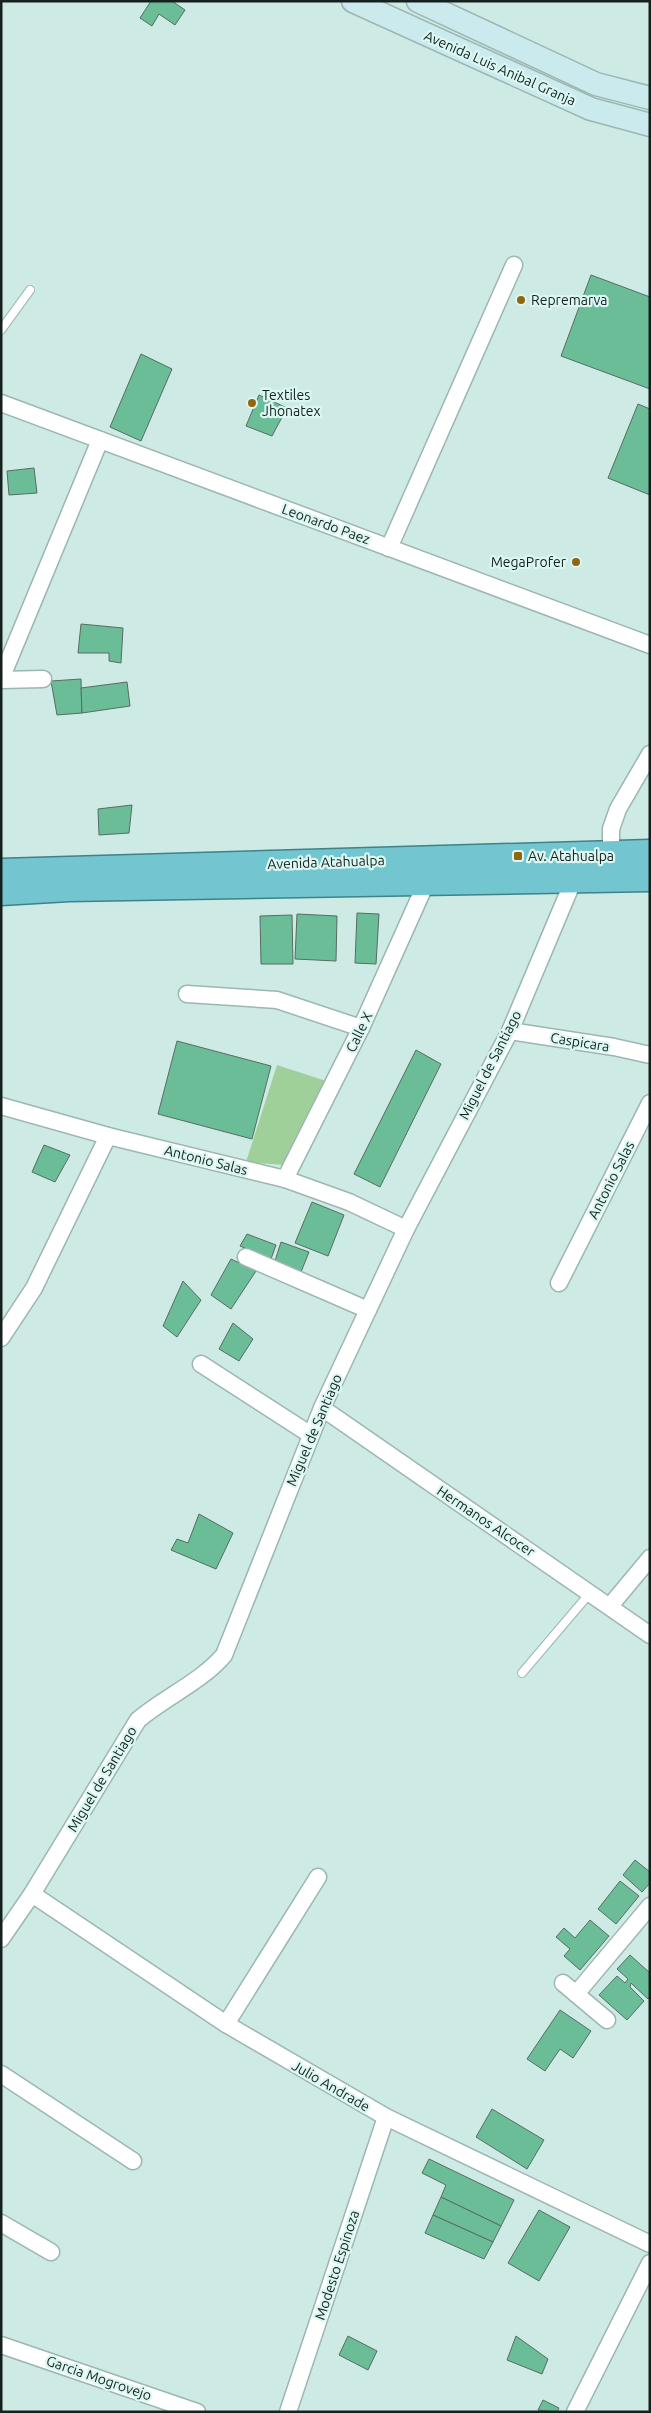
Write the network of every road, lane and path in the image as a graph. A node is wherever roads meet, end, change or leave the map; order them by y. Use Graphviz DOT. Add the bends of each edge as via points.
graph roads {
  1 [pos="353,1"];
  2 [pos="418,1"];
  3 [pos="650,98"];
  4 [pos="650,125"];
  5 [pos="514,265"];
  6 [pos="30,290"];
  7 [pos="1,330"];
  8 [pos="1,403"];
  9 [pos="100,440"];
  10 [pos="389,548"];
  11 [pos="650,646"];
  12 [pos="43,679"];
  13 [pos="1,680"];
  14 [pos="650,754"];
  15 [pos="611,852"];
  16 [pos="650,853"];
  17 [pos="1,872"];
  18 [pos="650,878"];
  19 [pos="574,879"];
  20 [pos="427,881"];
  21 [pos="1,892"];
  22 [pos="187,994"];
  23 [pos="361,1028"];
  24 [pos="510,1031"];
  25 [pos="650,1055"];
  26 [pos="650,1103"];
  27 [pos="1,1106"];
  28 [pos="108,1136"];
  29 [pos="285,1180"];
  30 [pos="406,1229"];
  31 [pos="246,1257"];
  32 [pos="558,1283"];
  33 [pos="368,1310"];
  34 [pos="1,1338"];
  35 [pos="201,1364"];
  36 [pos="322,1408"];
  37 [pos="311,1435"];
  38 [pos="650,1558"];
  39 [pos="590,1592"];
  40 [pos="610,1606"];
  41 [pos="650,1634"];
  42 [pos="522,1673"];
  43 [pos="318,1877"];
  44 [pos="32,1894"];
  45 [pos="650,1906"];
  46 [pos="1,1939"];
  47 [pos="562,1982"];
  48 [pos="576,1994"];
  49 [pos="607,2020"];
  50 [pos="226,2024"];
  51 [pos="1,2074"];
  52 [pos="386,2117"];
  53 [pos="133,2161"];
  54 [pos="1,2222"];
  55 [pos="650,2244"];
  56 [pos="51,2252"];
  57 [pos="650,2263"];
  58 [pos="1,2345"];
  59 [pos="179,2409"];
  60 [pos="197,2412"];
  61 [pos="288,2412"];
  62 [pos="575,2412"];
  1 -- 4 [label="main road, Avenida Luis Anibal Granja" via="591,109"];
  2 -- 3 [label="main road, Avenida Luis Anibal Granja" via="596,84"];
  5 -- 10 [label="street"];
  6 -- 7 [label="lane"];
  8 -- 9 [label="street, Leonardo Paez"];
  9 -- 10 [label="street, Leonardo Paez"];
  9 -- 13 [label="street"];
  10 -- 11 [label="street, Leonardo Paez"];
  12 -- 13 [label="street"];
  14 -- 15 [label="street" via="618,809 611,829"];
  15 -- 16 [label="highway, Avenida Atahualpa"];
  15 -- 17 [label="highway, Avenida Atahualpa"];
  18 -- 19 [label="highway, Avenida Atahualpa"];
  19 -- 20 [label="highway, Avenida Atahualpa"];
  19 -- 24 [label="street, Miguel de Santiago"];
  20 -- 21 [label="highway, Avenida Atahualpa"];
  20 -- 23 [label="street, Calle X"];
  22 -- 23 [label="street" via="277,1000"];
  23 -- 29 [label="street, Calle X"];
  24 -- 25 [label="street, Caspicara"];
  24 -- 30 [label="street, Miguel de Santiago"];
  26 -- 32 [label="street, Antonio Salas"];
  27 -- 28 [label="street, Antonio Salas"];
  28 -- 29 [label="street, Antonio Salas"];
  28 -- 34 [label="street" via="34,1288"];
  29 -- 30 [label="street, Antonio Salas" via="349,1202"];
  30 -- 33 [label="street, Miguel de Santiago"];
  31 -- 33 [label="street"];
  33 -- 36 [label="street, Miguel de Santiago"];
  35 -- 37 [label="street"];
  36 -- 37 [label="street, Miguel de Santiago"];
  36 -- 39 [label="street, Hermanos Alcocer"];
  37 -- 44 [label="street, Miguel de Santiago" via="224,1655 212,1669 138,1720"];
  38 -- 40 [label="street"];
  39 -- 40 [label="street, Hermanos Alcocer"];
  39 -- 42 [label="lane"];
  40 -- 41 [label="street, Hermanos Alcocer"];
  43 -- 50 [label="street"];
  44 -- 46 [label="street, Miguel de Santiago"];
  44 -- 50 [label="street, Julio Andrade"];
  45 -- 48 [label="street"];
  47 -- 48 [label="street"];
  48 -- 49 [label="street"];
  50 -- 52 [label="street, Julio Andrade"];
  51 -- 53 [label="street"];
  52 -- 55 [label="street, Julio Andrade"];
  52 -- 61 [label="street, Modesto Espinoza"];
  54 -- 56 [label="street"];
  57 -- 62 [label="street"];
  58 -- 59 [label="street, Garcia Mogrovejo"];
  59 -- 60 [label="street, Garcia Mogrovejo"];
}
